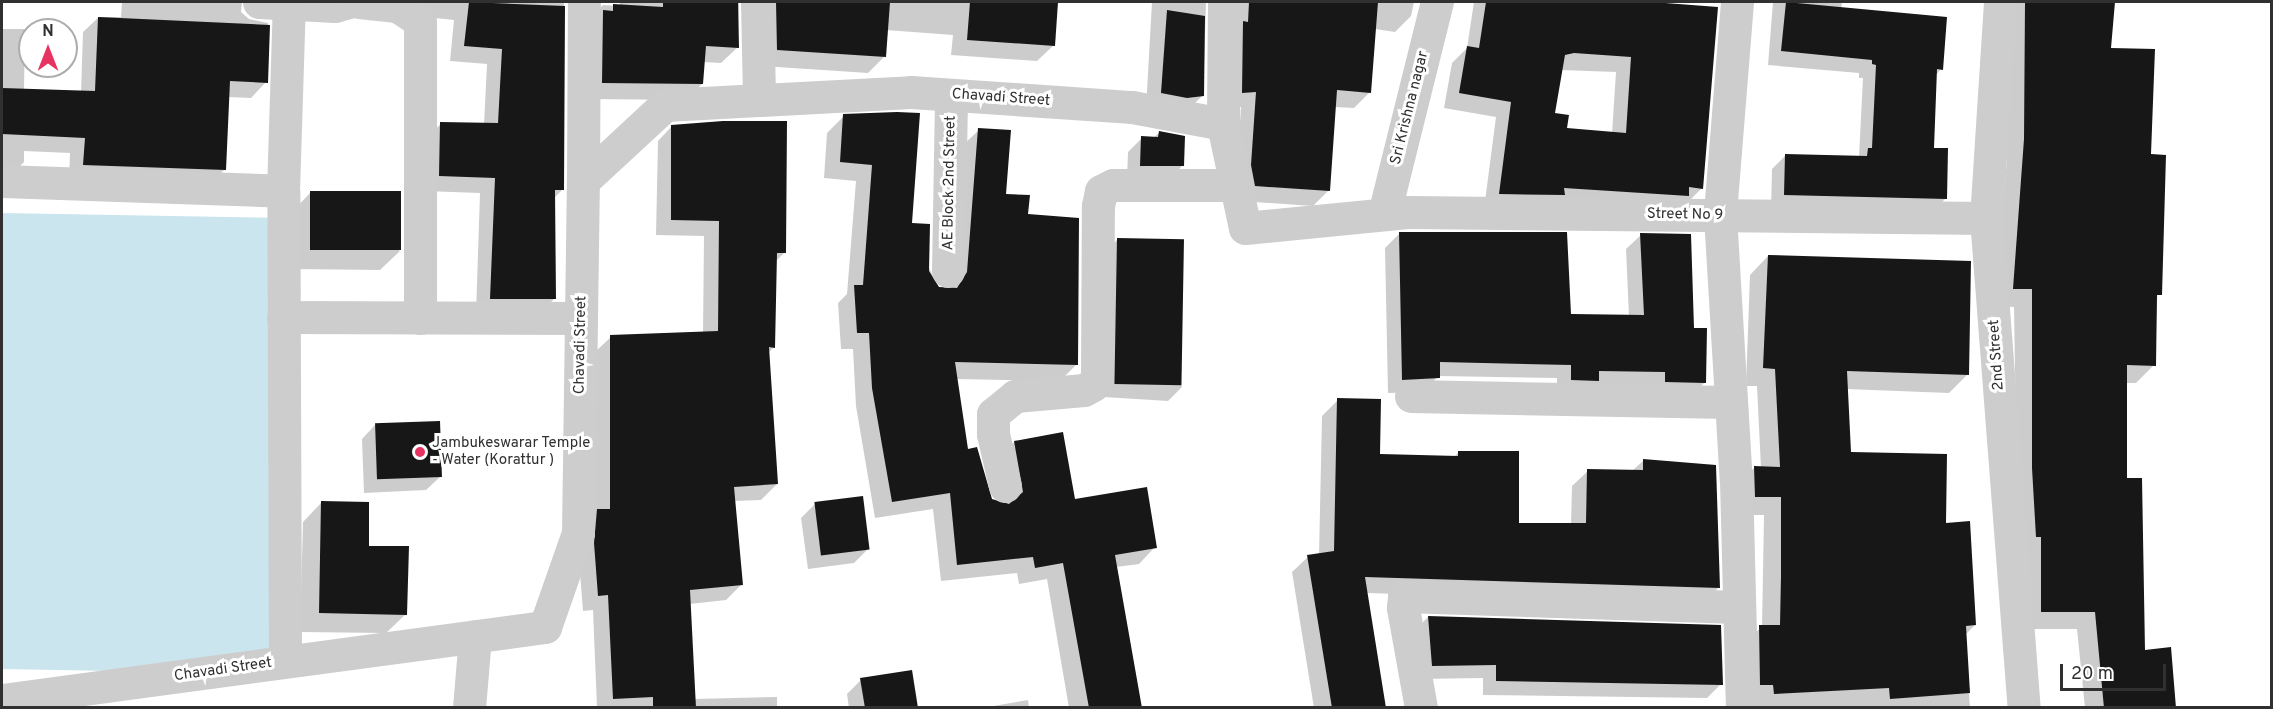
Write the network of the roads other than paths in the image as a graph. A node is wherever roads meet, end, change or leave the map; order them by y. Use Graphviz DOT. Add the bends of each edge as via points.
graph roads {
  1 [pos="349,2"];
  2 [pos="358,2"];
  3 [pos="584,2"];
  4 [pos="757,2"];
  5 [pos="1224,2"];
  6 [pos="1437,2"];
  7 [pos="1737,2"];
  8 [pos="2000,2"];
  9 [pos="274,3"];
  10 [pos="951,95"];
  11 [pos="759,100"];
  12 [pos="1223,124"];
  13 [pos="2,181"];
  14 [pos="583,181"];
  15 [pos="1236,185"];
  16 [pos="283,191"];
  17 [pos="1384,214"];
  18 [pos="1720,215"];
  19 [pos="1986,218"];
  20 [pos="948,272"];
  21 [pos="283,317"];
  22 [pos="420,318"];
  23 [pos="581,318"];
  24 [pos="1411,396"];
  25 [pos="1728,402"];
  26 [pos="1005,486"];
  27 [pos="1738,607"];
  28 [pos="475,636"];
  29 [pos="285,661"];
  30 [pos="2,700"];
  31 [pos="63,700"];
  32 [pos="469,708"];
  33 [pos="1421,708"];
  34 [pos="1742,708"];
  35 [pos="2024,708"];
  1 -- 9 [label="street" via="335,6"];
  2 -- 22 [label="street" via="397,6 420,21"];
  3 -- 14 [label="street"];
  4 -- 11 [label="street"];
  5 -- 12 [label="street"];
  6 -- 17 [label="street, Sri Krishna nagar"];
  7 -- 18 [label="street"];
  8 -- 19 [label="street, 2nd Street"];
  9 -- 16 [label="street"];
  10 -- 11 [label="street, Chavadi Street" via="911,92"];
  10 -- 12 [label="street, Chavadi Street" via="1132,107"];
  10 -- 20 [label="street, AE Block 2nd Street"];
  11 -- 14 [label="street, Chavadi Street" via="665,105"];
  12 -- 15 [label="street"];
  13 -- 16 [label="street"];
  14 -- 23 [label="street, Chavadi Street"];
  15 -- 17 [label="street, Street No 9" via="1245,228"];
  15 -- 26 [label="street" via="1113,185 1101,191 1097,376 1093,385 1083,390 1015,396 993,414 993,434"];
  16 -- 21 [label="street"];
  17 -- 18 [label="street, Street No 9"];
  18 -- 19 [label="street, Street No 9"];
  18 -- 25 [label="street"];
  19 -- 35 [label="street, 2nd Street"];
  21 -- 22 [label="street"];
  21 -- 29 [label="street"];
  22 -- 23 [label="street"];
  23 -- 28 [label="street, Chavadi Street" via="578,533 545,627"];
  24 -- 25 [label="street"];
  25 -- 27 [label="street" via="1736,482"];
  27 -- 33 [label="street" via="1404,596"];
  27 -- 34 [label="street"];
  28 -- 29 [label="street, Chavadi Street"];
  28 -- 32 [label="street"];
  29 -- 31 [label="street, Chavadi Street"];
  30 -- 31 [label="street, Chavadi Street"];
}
